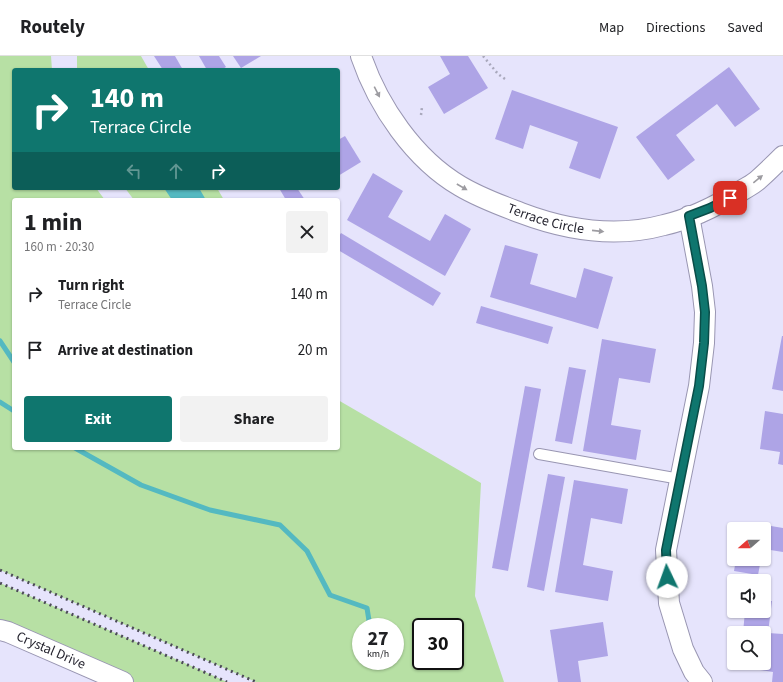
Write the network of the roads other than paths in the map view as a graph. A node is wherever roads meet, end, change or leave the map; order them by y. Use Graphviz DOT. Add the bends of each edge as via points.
graph roads {
  1 [pos="361,56"];
  2 [pos="783,156"];
  3 [pos="689,216"];
  4 [pos="539,454"];
  5 [pos="680,478"];
  6 [pos="0,630"];
  7 [pos="123,682"];
  8 [pos="702,682"];
  1 -- 3 [label="street, Terrace Circle, one-way" via="366,72 386,110 412,145 459,185 488,201 568,228 604,232 664,226"];
  3 -- 2 [label="street, Terrace Circle, one-way" via="730,198 758,180"];
  3 -- 5 [label="street" via="702,286 705,312 704,343 699,386"];
  4 -- 5 [label="lane"];
  5 -- 8 [label="street" via="666,550 669,604 682,650"];
  6 -- 7 [label="street, Crystal Drive"];
}
